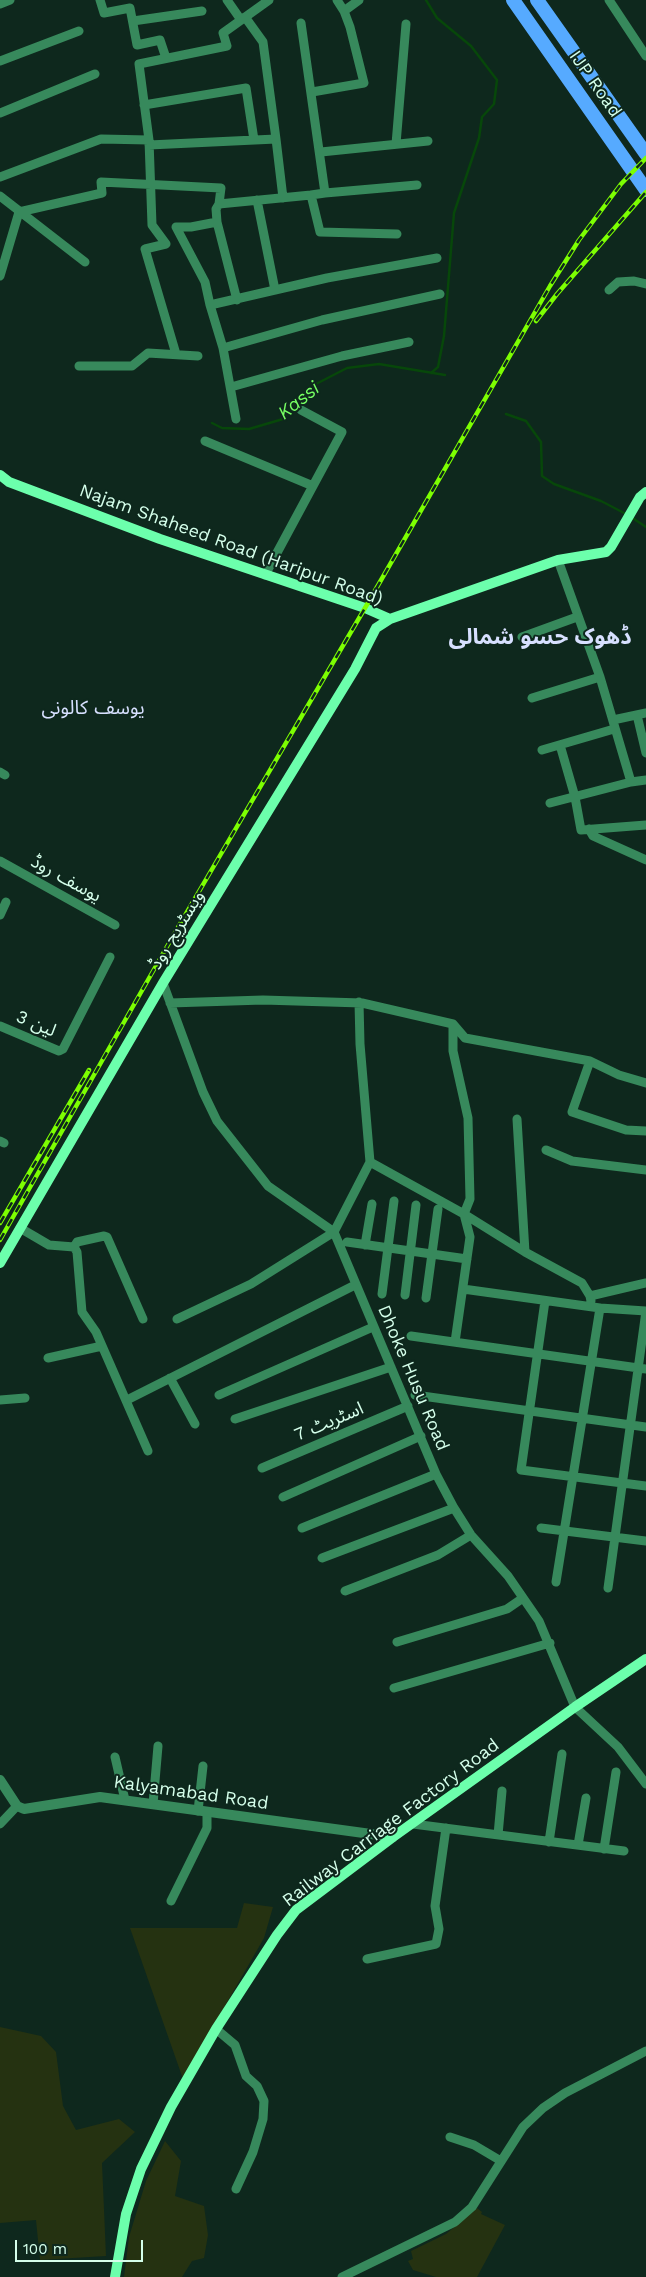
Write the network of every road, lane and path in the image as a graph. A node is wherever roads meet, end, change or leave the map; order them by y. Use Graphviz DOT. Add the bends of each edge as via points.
graph roads {
  1 [pos="10,0"];
  2 [pos="100,0"];
  3 [pos="227,0"];
  4 [pos="269,0"];
  5 [pos="337,0"];
  6 [pos="360,0"];
  7 [pos="513,0"];
  8 [pos="537,0"];
  9 [pos="608,0"];
  10 [pos="0,4"];
  11 [pos="202,11"];
  12 [pos="344,11"];
  13 [pos="243,18"];
  14 [pos="132,21"];
  15 [pos="301,23"];
  16 [pos="406,24"];
  17 [pos="79,30"];
  18 [pos="646,56"];
  19 [pos="166,58"];
  20 [pos="0,61"];
  21 [pos="95,74"];
  22 [pos="312,92"];
  23 [pos="144,105"];
  24 [pos="0,113"];
  25 [pos="254,140"];
  26 [pos="276,140"];
  27 [pos="428,141"];
  28 [pos="149,142"];
  29 [pos="396,144"];
  30 [pos="321,152"];
  31 [pos="646,154"];
  32 [pos="0,176"];
  33 [pos="151,184"];
  34 [pos="417,185"];
  35 [pos="646,190"];
  36 [pos="325,193"];
  37 [pos="311,195"];
  38 [pos="0,196"];
  39 [pos="283,198"];
  40 [pos="257,200"];
  41 [pos="220,204"];
  42 [pos="19,212"];
  43 [pos="217,222"];
  44 [pos="397,234"];
  45 [pos="0,241"];
  46 [pos="10,244"];
  47 [pos="437,258"];
  48 [pos="85,262"];
  49 [pos="0,276"];
  50 [pos="646,284"];
  51 [pos="275,290"];
  52 [pos="609,290"];
  53 [pos="440,294"];
  54 [pos="237,300"];
  55 [pos="210,305"];
  56 [pos="409,342"];
  57 [pos="223,348"];
  58 [pos="176,354"];
  59 [pos="198,356"];
  60 [pos="79,366"];
  61 [pos="231,387"];
  62 [pos="301,410"];
  63 [pos="236,419"];
  64 [pos="205,441"];
  65 [pos="0,475"];
  66 [pos="313,486"];
  67 [pos="644,495"];
  68 [pos="558,560"];
  69 [pos="265,575"];
  70 [pos="577,616"];
  71 [pos="390,619"];
  72 [pos="522,637"];
  73 [pos="600,676"];
  74 [pos="532,698"];
  75 [pos="641,714"];
  76 [pos="614,724"];
  77 [pos="560,745"];
  78 [pos="542,750"];
  79 [pos="646,753"];
  80 [pos="646,780"];
  81 [pos="631,782"];
  82 [pos="575,797"];
  83 [pos="550,803"];
  84 [pos="646,825"];
  85 [pos="589,829"];
  86 [pos="646,860"];
  87 [pos="0,861"];
  88 [pos="6,902"];
  89 [pos="0,915"];
  90 [pos="115,925"];
  91 [pos="110,957"];
  92 [pos="163,983"];
  93 [pos="359,1002"];
  94 [pos="170,1004"];
  95 [pos="453,1024"];
  96 [pos="0,1026"];
  97 [pos="590,1061"];
  98 [pos="646,1083"];
  99 [pos="517,1119"];
  100 [pos="646,1132"];
  101 [pos="546,1150"];
  102 [pos="370,1162"];
  103 [pos="646,1170"];
  104 [pos="394,1201"];
  105 [pos="372,1204"];
  106 [pos="416,1205"];
  107 [pos="438,1209"];
  108 [pos="464,1214"];
  109 [pos="20,1228"];
  110 [pos="334,1232"];
  111 [pos="347,1242"];
  112 [pos="365,1245"];
  113 [pos="74,1247"];
  114 [pos="388,1248"];
  115 [pos="410,1251"];
  116 [pos="525,1252"];
  117 [pos="432,1254"];
  118 [pos="467,1259"];
  119 [pos="0,1263"];
  120 [pos="646,1283"];
  121 [pos="355,1285"];
  122 [pos="463,1289"];
  123 [pos="382,1294"];
  124 [pos="404,1295"];
  125 [pos="590,1296"];
  126 [pos="426,1298"];
  127 [pos="545,1301"];
  128 [pos="596,1307"];
  129 [pos="646,1311"];
  130 [pos="143,1319"];
  131 [pos="177,1319"];
  132 [pos="373,1327"];
  133 [pos="411,1336"];
  134 [pos="455,1342"];
  135 [pos="102,1346"];
  136 [pos="537,1354"];
  137 [pos="48,1358"];
  138 [pos="592,1361"];
  139 [pos="390,1367"];
  140 [pos="642,1369"];
  141 [pos="170,1378"];
  142 [pos="219,1395"];
  143 [pos="415,1395"];
  144 [pos="25,1398"];
  145 [pos="0,1400"];
  146 [pos="127,1400"];
  147 [pos="408,1406"];
  148 [pos="528,1410"];
  149 [pos="583,1418"];
  150 [pos="234,1419"];
  151 [pos="195,1424"];
  152 [pos="630,1424"];
  153 [pos="646,1427"];
  154 [pos="422,1436"];
  155 [pos="148,1451"];
  156 [pos="262,1468"];
  157 [pos="436,1474"];
  158 [pos="573,1476"];
  159 [pos="622,1483"];
  160 [pos="646,1486"];
  161 [pos="283,1496"];
  162 [pos="454,1508"];
  163 [pos="302,1528"];
  164 [pos="542,1528"];
  165 [pos="564,1531"];
  166 [pos="471,1536"];
  167 [pos="615,1537"];
  168 [pos="646,1541"];
  169 [pos="322,1558"];
  170 [pos="556,1582"];
  171 [pos="608,1588"];
  172 [pos="345,1591"];
  173 [pos="523,1598"];
  174 [pos="397,1642"];
  175 [pos="550,1644"];
  176 [pos="646,1659"];
  177 [pos="394,1688"];
  178 [pos="575,1707"];
  179 [pos="158,1746"];
  180 [pos="562,1754"];
  181 [pos="115,1757"];
  182 [pos="203,1766"];
  183 [pos="616,1772"];
  184 [pos="0,1780"];
  185 [pos="646,1784"];
  186 [pos="502,1791"];
  187 [pos="586,1798"];
  188 [pos="124,1800"];
  189 [pos="153,1804"];
  190 [pos="17,1806"];
  191 [pos="203,1812"];
  192 [pos="0,1824"];
  193 [pos="413,1824"];
  194 [pos="446,1828"];
  195 [pos="498,1835"];
  196 [pos="393,1837"];
  197 [pos="549,1842"];
  198 [pos="578,1846"];
  199 [pos="604,1849"];
  200 [pos="624,1852"];
  201 [pos="170,1902"];
  202 [pos="367,1959"];
  203 [pos="216,2029"];
  204 [pos="646,2051"];
  205 [pos="450,2138"];
  206 [pos="501,2161"];
  207 [pos="236,2189"];
  208 [pos="115,2277"];
  209 [pos="342,2277"];
  1 -- 10 [label="street"];
  2 -- 14 [label="street" via="104,13 130,8"];
  3 -- 13 [label="street"];
  4 -- 13 [label="street"];
  5 -- 12 [label="street"];
  6 -- 12 [label="street"];
  7 -- 35 [label="highway, IJP Road"];
  8 -- 31 [label="highway, IJP Road"];
  9 -- 18 [label="street"];
  11 -- 14 [label="street"];
  12 -- 22 [label="street" via="364,83"];
  13 -- 19 [label="street" via="224,33 227,46"];
  13 -- 26 [label="street" via="263,42"];
  14 -- 19 [label="street" via="137,45 160,40"];
  15 -- 22 [label="street"];
  16 -- 29 [label="street"];
  17 -- 20 [label="street"];
  19 -- 23 [label="street" via="139,64"];
  21 -- 24 [label="street"];
  22 -- 30 [label="street"];
  23 -- 25 [label="street" via="246,88"];
  23 -- 28 [label="street"];
  25 -- 26 [label="street"];
  25 -- 28 [label="street"];
  26 -- 39 [label="street"];
  27 -- 29 [label="street"];
  28 -- 32 [label="street" via="101,139"];
  28 -- 33 [label="street"];
  29 -- 30 [label="street"];
  30 -- 36 [label="street"];
  33 -- 41 [label="street" via="221,188"];
  33 -- 42 [label="street" via="101,182 102,193"];
  33 -- 58 [label="street" via="152,225 166,244 145,249"];
  34 -- 36 [label="street"];
  36 -- 37 [label="street"];
  37 -- 39 [label="street"];
  37 -- 44 [label="street" via="320,232"];
  38 -- 42 [label="street"];
  39 -- 40 [label="street"];
  40 -- 41 [label="street"];
  40 -- 51 [label="street"];
  41 -- 43 [label="street" via="216,209"];
  42 -- 46 [label="street"];
  42 -- 48 [label="street"];
  43 -- 54 [label="street"];
  43 -- 55 [label="street" via="176,227 205,282"];
  45 -- 46 [label="street"];
  46 -- 49 [label="street"];
  47 -- 51 [label="street"];
  50 -- 52 [label="street" via="618,282"];
  51 -- 54 [label="street"];
  53 -- 57 [label="street" via="322,320"];
  54 -- 55 [label="street"];
  55 -- 57 [label="street"];
  56 -- 61 [label="street" via="342,356"];
  57 -- 61 [label="street"];
  58 -- 59 [label="street"];
  58 -- 60 [label="street" via="148,353 132,366"];
  61 -- 63 [label="street"];
  62 -- 66 [label="street" via="342,432"];
  64 -- 66 [label="street"];
  65 -- 69 [label="main road, Najam Shaheed Road (Haripur Road)" via="40,494"];
  66 -- 69 [label="street"];
  67 -- 68 [label="main road, Najam Shaheed Road (Haripur Road)" via="606,552"];
  68 -- 70 [label="street"];
  68 -- 71 [label="main road, Najam Shaheed Road (Haripur Road)"];
  69 -- 71 [label="main road, Najam Shaheed Road (Haripur Road)"];
  70 -- 72 [label="street"];
  70 -- 73 [label="street"];
  71 -- 92 [label="main road, ویسٹریج روڈ" via="376,628 355,669"];
  73 -- 74 [label="street"];
  73 -- 76 [label="street"];
  75 -- 76 [label="street"];
  75 -- 79 [label="street"];
  76 -- 77 [label="street"];
  76 -- 81 [label="street"];
  77 -- 78 [label="street"];
  77 -- 82 [label="street"];
  80 -- 81 [label="street"];
  81 -- 82 [label="street"];
  82 -- 83 [label="street"];
  82 -- 85 [label="street" via="581,830"];
  84 -- 85 [label="street"];
  85 -- 86 [label="street" via="592,836"];
  87 -- 90 [label="street, یوسف روڈ"];
  88 -- 89 [label="street"];
  91 -- 96 [label="street, لین 3" via="63,1049 59,1051"];
  92 -- 94 [label="street"];
  92 -- 109 [label="main road, ویسٹریج روڈ"];
  93 -- 94 [label="street" via="263,1000"];
  93 -- 95 [label="street"];
  93 -- 102 [label="street"];
  94 -- 110 [label="street" via="217,1122 268,1186"];
  95 -- 97 [label="street" via="465,1038"];
  95 -- 108 [label="street" via="453,1051 468,1118 470,1199"];
  97 -- 98 [label="street"];
  97 -- 100 [label="street" via="572,1112 626,1130"];
  99 -- 116 [label="street"];
  101 -- 103 [label="street" via="572,1161"];
  102 -- 108 [label="street"];
  102 -- 110 [label="street"];
  104 -- 114 [label="street"];
  105 -- 112 [label="street"];
  106 -- 115 [label="street"];
  107 -- 117 [label="street"];
  108 -- 116 [label="street"];
  108 -- 118 [label="street" via="470,1237"];
  109 -- 113 [label="street" via="49,1245"];
  109 -- 119 [label="main road, ویسٹریج روڈ"];
  110 -- 121 [label="street, Dhoke Husu Road"];
  110 -- 131 [label="street" via="251,1284"];
  111 -- 112 [label="street"];
  112 -- 114 [label="street"];
  113 -- 130 [label="street" via="77,1242 107,1237"];
  113 -- 135 [label="street" via="82,1312"];
  114 -- 115 [label="street"];
  114 -- 123 [label="street"];
  115 -- 117 [label="street"];
  115 -- 124 [label="street"];
  116 -- 125 [label="street" via="582,1284"];
  117 -- 118 [label="street"];
  117 -- 126 [label="street"];
  118 -- 122 [label="street"];
  120 -- 125 [label="street"];
  121 -- 132 [label="street, Dhoke Husu Road"];
  121 -- 141 [label="street"];
  122 -- 127 [label="street"];
  122 -- 134 [label="street"];
  125 -- 128 [label="street"];
  127 -- 128 [label="street"];
  127 -- 136 [label="street"];
  128 -- 129 [label="street"];
  128 -- 138 [label="street"];
  129 -- 140 [label="street"];
  132 -- 139 [label="street, Dhoke Husu Road"];
  132 -- 142 [label="street"];
  133 -- 134 [label="street"];
  134 -- 136 [label="street"];
  135 -- 137 [label="street"];
  135 -- 146 [label="street"];
  136 -- 138 [label="street"];
  136 -- 148 [label="street"];
  138 -- 140 [label="street"];
  138 -- 149 [label="street"];
  139 -- 147 [label="street, Dhoke Husu Road"];
  139 -- 150 [label="street"];
  140 -- 152 [label="street"];
  141 -- 146 [label="street"];
  141 -- 151 [label="street"];
  143 -- 148 [label="street"];
  144 -- 145 [label="street"];
  146 -- 155 [label="street"];
  147 -- 154 [label="street, Dhoke Husu Road"];
  147 -- 156 [label="street, اسٹریٹ 7"];
  148 -- 149 [label="street"];
  148 -- 158 [label="street" via="521,1470"];
  149 -- 152 [label="street"];
  149 -- 158 [label="street"];
  152 -- 153 [label="street"];
  152 -- 159 [label="street"];
  154 -- 157 [label="street, Dhoke Husu Road"];
  154 -- 161 [label="street"];
  157 -- 162 [label="street, Dhoke Husu Road"];
  157 -- 163 [label="street"];
  158 -- 159 [label="street"];
  158 -- 165 [label="street"];
  159 -- 160 [label="street"];
  159 -- 167 [label="street"];
  162 -- 166 [label="street, Dhoke Husu Road"];
  162 -- 169 [label="street"];
  164 -- 165 [label="street"];
  165 -- 167 [label="street"];
  165 -- 170 [label="street"];
  166 -- 172 [label="street" via="438,1555"];
  166 -- 173 [label="street, Dhoke Husu Road" via="508,1576"];
  167 -- 168 [label="street"];
  167 -- 171 [label="street"];
  173 -- 174 [label="street" via="507,1609"];
  173 -- 175 [label="street, Dhoke Husu Road"];
  175 -- 177 [label="street"];
  175 -- 178 [label="street, Dhoke Husu Road"];
  176 -- 178 [label="main road, Railway Carriage Factory Road"];
  178 -- 185 [label="street, Dhoke Husu Road" via="618,1747"];
  178 -- 193 [label="main road, Railway Carriage Factory Road"];
  179 -- 189 [label="street"];
  180 -- 197 [label="street"];
  181 -- 188 [label="street"];
  182 -- 191 [label="street"];
  183 -- 199 [label="street"];
  184 -- 190 [label="street"];
  186 -- 195 [label="street"];
  187 -- 198 [label="street"];
  188 -- 189 [label="street, Kalyamabad Road"];
  188 -- 190 [label="street, Kalyamabad Road" via="100,1797 24,1809"];
  189 -- 191 [label="street, Kalyamabad Road"];
  190 -- 192 [label="street"];
  191 -- 196 [label="street, Kalyamabad Road"];
  191 -- 201 [label="street" via="207,1828"];
  193 -- 194 [label="street"];
  193 -- 196 [label="main road, Railway Carriage Factory Road"];
  194 -- 195 [label="street"];
  194 -- 202 [label="street" via="435,1906 440,1930 436,1944"];
  195 -- 197 [label="street"];
  196 -- 203 [label="main road, Railway Carriage Factory Road" via="296,1910 276,1935"];
  197 -- 198 [label="street"];
  198 -- 199 [label="street"];
  199 -- 200 [label="street"];
  203 -- 207 [label="street" via="236,2045 246,2076 257,2086 264,2101 254,2152"];
  203 -- 208 [label="main road, Railway Carriage Factory Road" via="170,2107 142,2169 126,2214"];
  204 -- 206 [label="street" via="542,2108 523,2127"];
  205 -- 206 [label="street" via="474,2145"];
  206 -- 209 [label="street" via="472,2207 455,2222"];
}
